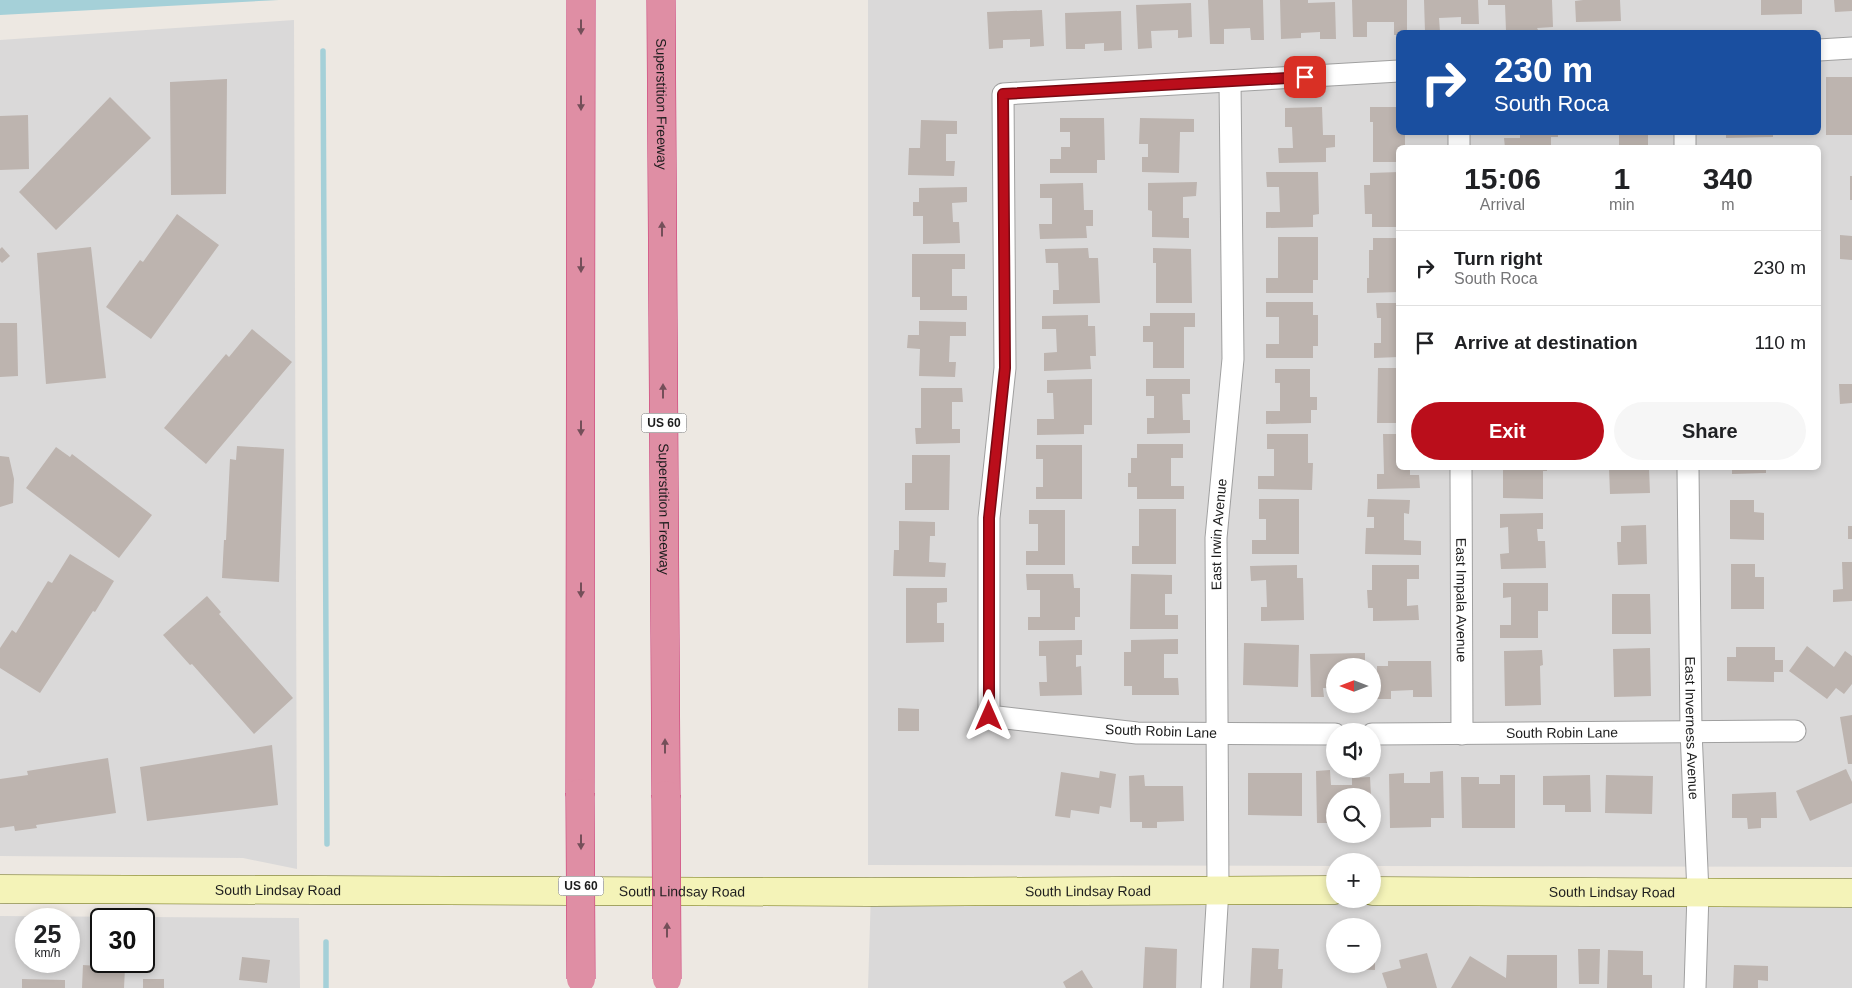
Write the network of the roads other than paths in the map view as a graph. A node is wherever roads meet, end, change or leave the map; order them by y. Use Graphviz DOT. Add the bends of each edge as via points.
graph roads {
  1 [pos="582,0"];
  2 [pos="661,0"];
  3 [pos="1852,48"];
  4 [pos="1821,50"];
  5 [pos="1396,71"];
  6 [pos="1230,82"];
  7 [pos="1461,470"];
  8 [pos="1688,470"];
  9 [pos="1795,730"];
  10 [pos="1691,731"];
  11 [pos="1217,734"];
  12 [pos="1326,734"];
  13 [pos="1381,734"];
  14 [pos="1462,734"];
  15 [pos="0,889"];
  16 [pos="1218,890"];
  17 [pos="1326,890"];
  18 [pos="1381,891"];
  19 [pos="1698,893"];
  20 [pos="1852,893"];
  21 [pos="581,984"];
  22 [pos="667,984"];
  23 [pos="1212,988"];
  24 [pos="1695,988"];
  1 -- 21 [label="highway, US 60, one-way, bridge"];
  22 -- 2 [label="highway, Superstition Freeway / US 60, one-way, bridge"];
  3 -- 4 [label="street"];
  5 -- 6 [label="street"];
  6 -- 11 [label="street, East Irwin Avenue" via="1233,359 1216,538"];
  6 -- 11 [label="street, South Robin Lane" via="1003,94 1005,368 989,518 989,716 1136,733"];
  7 -- 14 [label="street, East Impala Avenue"];
  8 -- 10 [label="street, East Inverness Avenue"];
  9 -- 10 [label="street, South Robin Lane"];
  10 -- 14 [label="street, South Robin Lane"];
  10 -- 19 [label="street, East Inverness Avenue"];
  11 -- 12 [label="street, South Robin Lane"];
  11 -- 16 [label="street, East Irwin Avenue"];
  13 -- 14 [label="street, South Robin Lane"];
  15 -- 16 [label="main road, South Lindsay Road"];
  16 -- 17 [label="main road, South Lindsay Road"];
  16 -- 23 [label="street, East Irwin Avenue"];
  18 -- 19 [label="main road, South Lindsay Road"];
  19 -- 20 [label="main road, South Lindsay Road"];
  19 -- 24 [label="street, East Inverness Avenue"];
}
